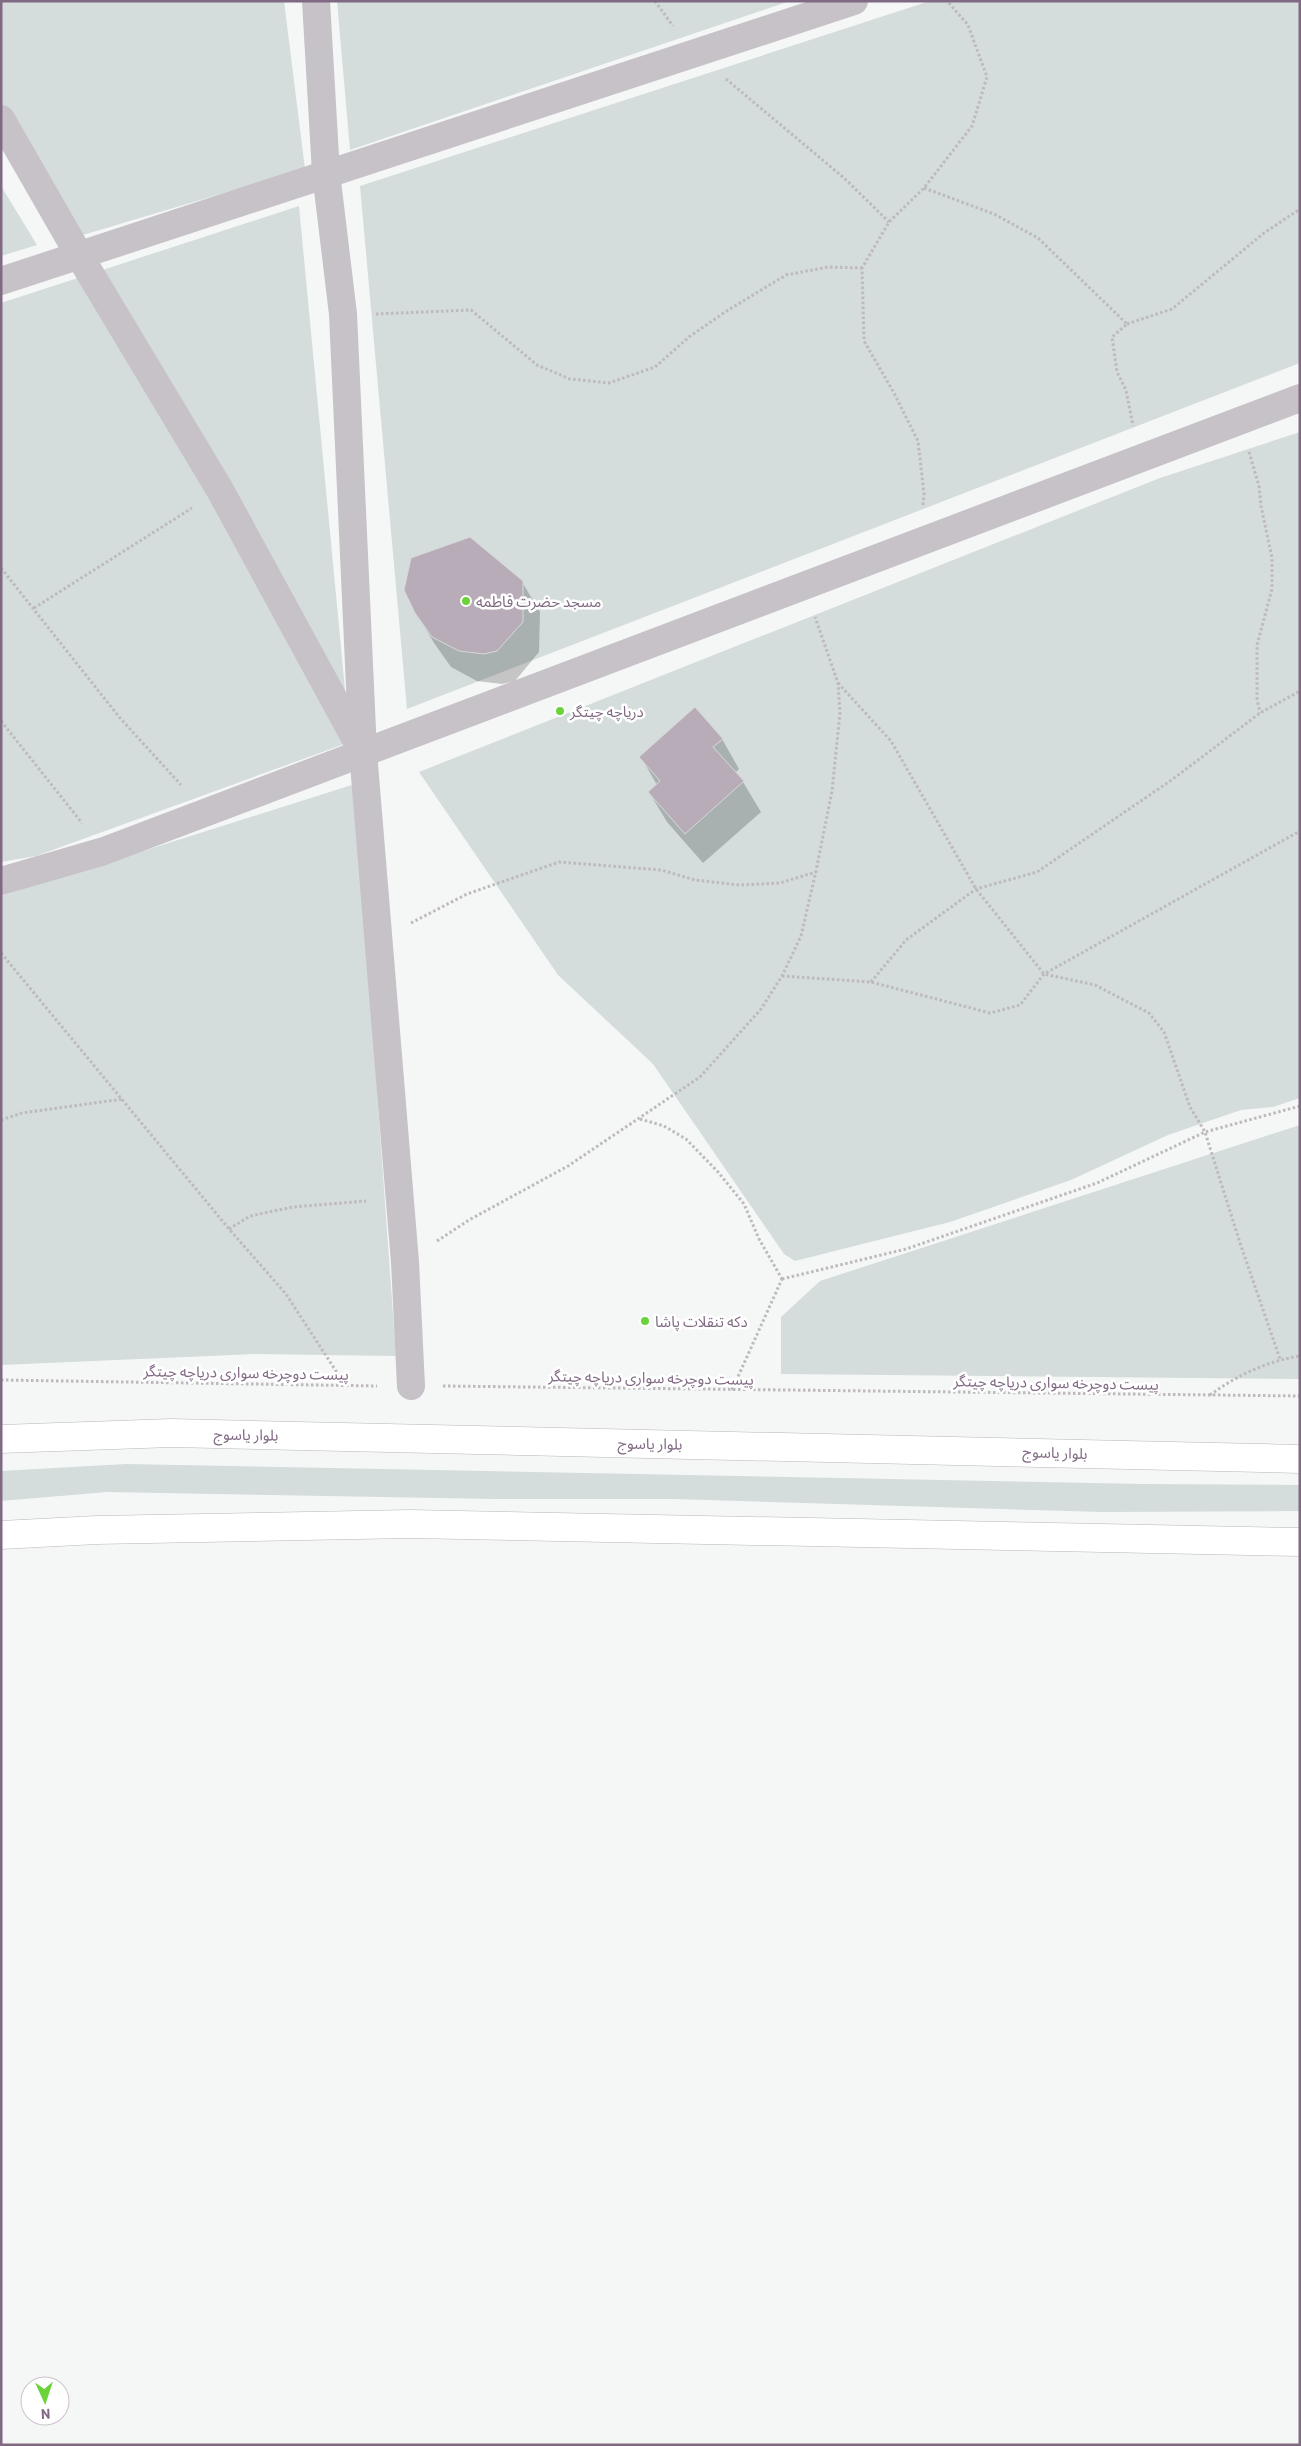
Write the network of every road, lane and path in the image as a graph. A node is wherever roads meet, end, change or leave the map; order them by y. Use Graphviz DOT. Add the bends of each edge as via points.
graph roads {
  1 [pos="316,1"];
  2 [pos="655,1"];
  3 [pos="854,1"];
  4 [pos="947,1"];
  5 [pos="693,54"];
  6 [pos="1,119"];
  7 [pos="326,173"];
  8 [pos="924,188"];
  9 [pos="1300,209"];
  10 [pos="889,222"];
  11 [pos="79,255"];
  12 [pos="862,268"];
  13 [pos="1,281"];
  14 [pos="343,314"];
  15 [pos="1126,324"];
  16 [pos="1300,398"];
  17 [pos="1237,422"];
  18 [pos="1149,454"];
  19 [pos="220,490"];
  20 [pos="919,540"];
  21 [pos="1,568"];
  22 [pos="804,586"];
  23 [pos="34,608"];
  24 [pos="838,683"];
  25 [pos="1300,691"];
  26 [pos="1260,713"];
  27 [pos="1,721"];
  28 [pos="363,752"];
  29 [pos="205,812"];
  30 [pos="1300,831"];
  31 [pos="104,851"];
  32 [pos="816,871"];
  33 [pos="1,881"];
  34 [pos="976,889"];
  35 [pos="379,940"];
  36 [pos="1,954"];
  37 [pos="1044,974"];
  38 [pos="782,976"];
  39 [pos="871,982"];
  40 [pos="122,1099"];
  41 [pos="1300,1106"];
  42 [pos="640,1119"];
  43 [pos="1,1120"];
  44 [pos="1205,1132"];
  45 [pos="400,1200"];
  46 [pos="229,1229"];
  47 [pos="405,1262"];
  48 [pos="782,1279"];
  49 [pos="1300,1356"];
  50 [pos="1280,1359"];
  51 [pos="2,1378"];
  52 [pos="345,1385"];
  53 [pos="410,1386"];
  54 [pos="732,1390"];
  55 [pos="1209,1395"];
  56 [pos="1300,1396"];
  57 [pos="1,1440"];
  58 [pos="1300,1458"];
  59 [pos="1,1534"];
  60 [pos="1300,1542"];
  1 -- 7 [label="street"];
  2 -- 5 [label="path"];
  3 -- 5 [label="street"];
  4 -- 8 [label="path" via="968,25 987,77 972,126"];
  5 -- 7 [label="street"];
  5 -- 10 [label="path" via="837,172"];
  6 -- 11 [label="street"];
  7 -- 11 [label="street"];
  7 -- 14 [label="street"];
  8 -- 10 [label="path"];
  8 -- 15 [label="path" via="994,214 1038,238"];
  9 -- 15 [label="path" via="1172,309"];
  10 -- 12 [label="path"];
  11 -- 13 [label="street"];
  11 -- 19 [label="street"];
  12 -- 14 [label="path" via="828,267 786,276 710,322 655,366 609,383 570,379 537,365 471,310"];
  12 -- 20 [label="path" via="864,340 918,441 924,494"];
  14 -- 28 [label="street"];
  15 -- 18 [label="path" via="1112,337 1117,372 1126,390 1135,436"];
  16 -- 17 [label="street"];
  17 -- 18 [label="street"];
  17 -- 26 [label="path" via="1260,486 1260,506 1272,558 1272,589 1256,645"];
  18 -- 20 [label="street"];
  19 -- 23 [label="path"];
  19 -- 28 [label="street"];
  20 -- 22 [label="street"];
  21 -- 23 [label="path"];
  22 -- 24 [label="path"];
  22 -- 28 [label="street"];
  23 -- 29 [label="path" via="120,718"];
  24 -- 32 [label="path" via="840,713 832,791"];
  24 -- 34 [label="path" via="891,740"];
  25 -- 26 [label="path"];
  26 -- 34 [label="path" via="1173,778 1036,872"];
  27 -- 31 [label="path"];
  28 -- 29 [label="street"];
  28 -- 35 [label="street"];
  29 -- 31 [label="street"];
  30 -- 37 [label="path"];
  31 -- 33 [label="street"];
  32 -- 35 [label="path" via="780,883 739,885 695,880 661,870 559,862 467,894"];
  32 -- 38 [label="path" via="801,936"];
  34 -- 37 [label="path"];
  34 -- 39 [label="path" via="906,940"];
  35 -- 45 [label="street"];
  36 -- 40 [label="path"];
  37 -- 39 [label="path" via="1020,1004 990,1013"];
  37 -- 44 [label="path" via="1095,986 1149,1013 1164,1032 1190,1107"];
  38 -- 39 [label="path"];
  38 -- 42 [label="path" via="762,1009 700,1077"];
  40 -- 43 [label="path" via="22,1113"];
  40 -- 46 [label="path"];
  41 -- 44 [label="path"];
  42 -- 47 [label="path" via="568,1166 469,1220"];
  42 -- 48 [label="path" via="664,1126 686,1140 718,1172 744,1204"];
  44 -- 48 [label="path" via="1097,1183 906,1249"];
  44 -- 50 [label="path"];
  45 -- 46 [label="path" via="293,1207 250,1216"];
  45 -- 47 [label="street"];
  46 -- 52 [label="path" via="286,1294"];
  47 -- 53 [label="street"];
  48 -- 54 [label="path"];
  49 -- 50 [label="path"];
  50 -- 55 [label="path" via="1229,1381"];
  51 -- 52 [label="path, پیست دوچرخه سواری دریاچه چیتگر"];
  52 -- 53 [label="path, پیست دوچرخه سواری دریاچه چیتگر"];
  53 -- 54 [label="path, پیست دوچرخه سواری دریاچه چیتگر"];
  54 -- 55 [label="path, پیست دوچرخه سواری دریاچه چیتگر"];
  55 -- 56 [label="path, پیست دوچرخه سواری دریاچه چیتگر"];
  57 -- 58 [label="main road, بلوار یاسوج" via="172,1433"];
  59 -- 60 [label="main road" via="410,1524"];
}
